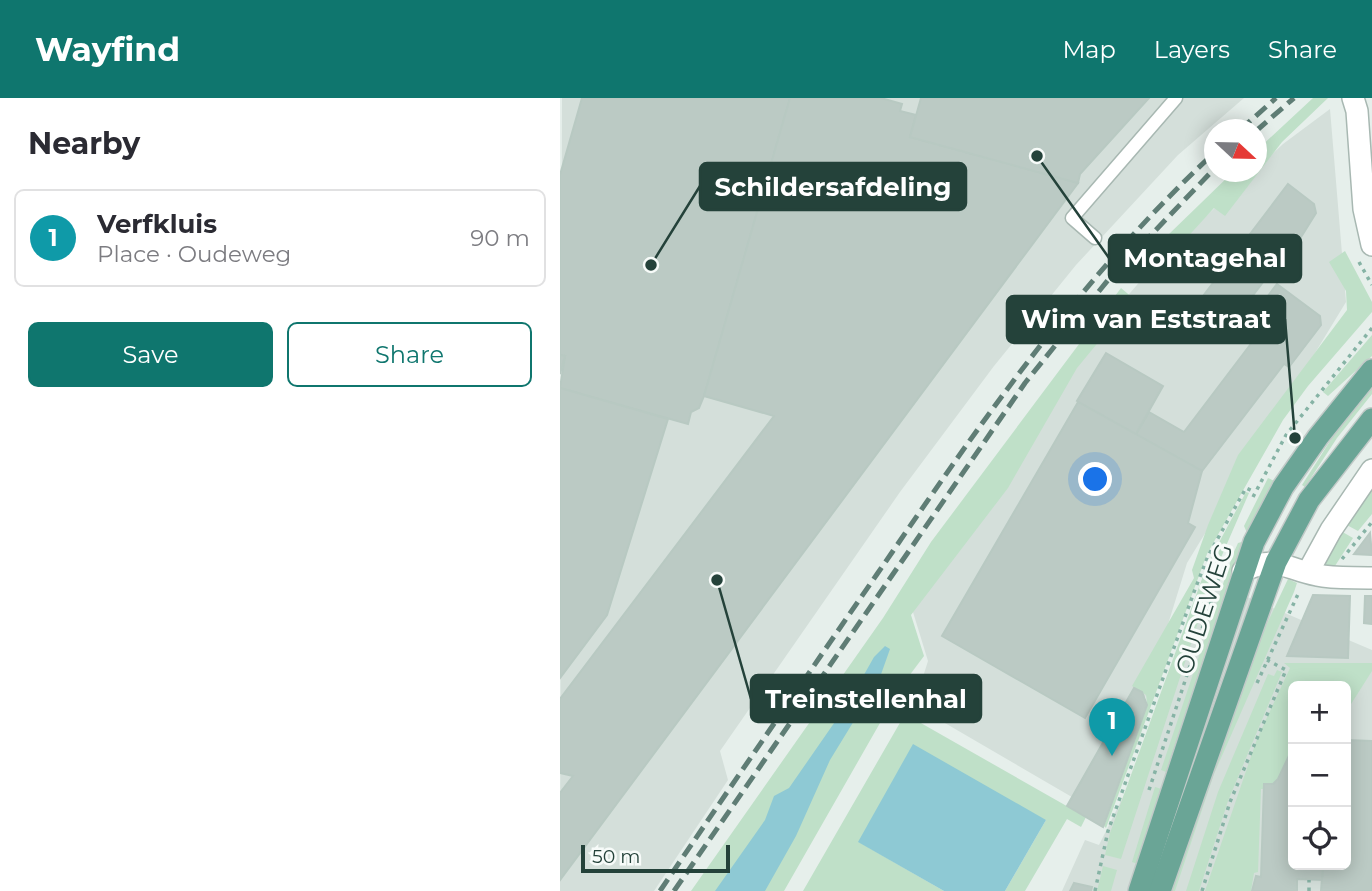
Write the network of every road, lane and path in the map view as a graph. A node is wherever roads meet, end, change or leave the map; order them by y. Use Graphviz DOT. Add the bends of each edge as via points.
graph roads {
  1 [pos="1175,98"];
  2 [pos="1353,98"];
  3 [pos="1368,207"];
  4 [pos="1095,238"];
  5 [pos="1372,242"];
  6 [pos="1372,328"];
  7 [pos="1372,370"];
  8 [pos="1372,419"];
  9 [pos="1372,470"];
  10 [pos="1372,522"];
  11 [pos="1276,562"];
  12 [pos="1243,571"];
  13 [pos="1308,572"];
  14 [pos="1332,576"];
  15 [pos="1372,578"];
  16 [pos="1309,880"];
  17 [pos="1095,891"];
  18 [pos="1139,891"];
  19 [pos="1160,891"];
  20 [pos="1202,891"];
  21 [pos="1309,891"];
  1 -- 4 [label="lane" via="1072,218"];
  2 -- 3 [label="street"];
  3 -- 5 [label="street"];
  6 -- 17 [label="path, OUDEWEG" via="1286,435 1255,492 1246,488 1209,555 1108,831"];
  7 -- 12 [label="main road, OUDEWEG" via="1283,487"];
  8 -- 11 [label="main road, OUDEWEG" via="1309,500"];
  9 -- 13 [label="street"];
  10 -- 14 [label="path"];
  11 -- 12 [label="street" via="1258,563"];
  11 -- 13 [label="street"];
  11 -- 19 [label="main road, OUDEWEG"];
  12 -- 18 [label="main road, OUDEWEG"];
  13 -- 14 [label="street"];
  13 -- 20 [label="path" via="1267,660 1286,670 1230,802"];
  14 -- 15 [label="street"];
  16 -- 21 [label="path"];
}
